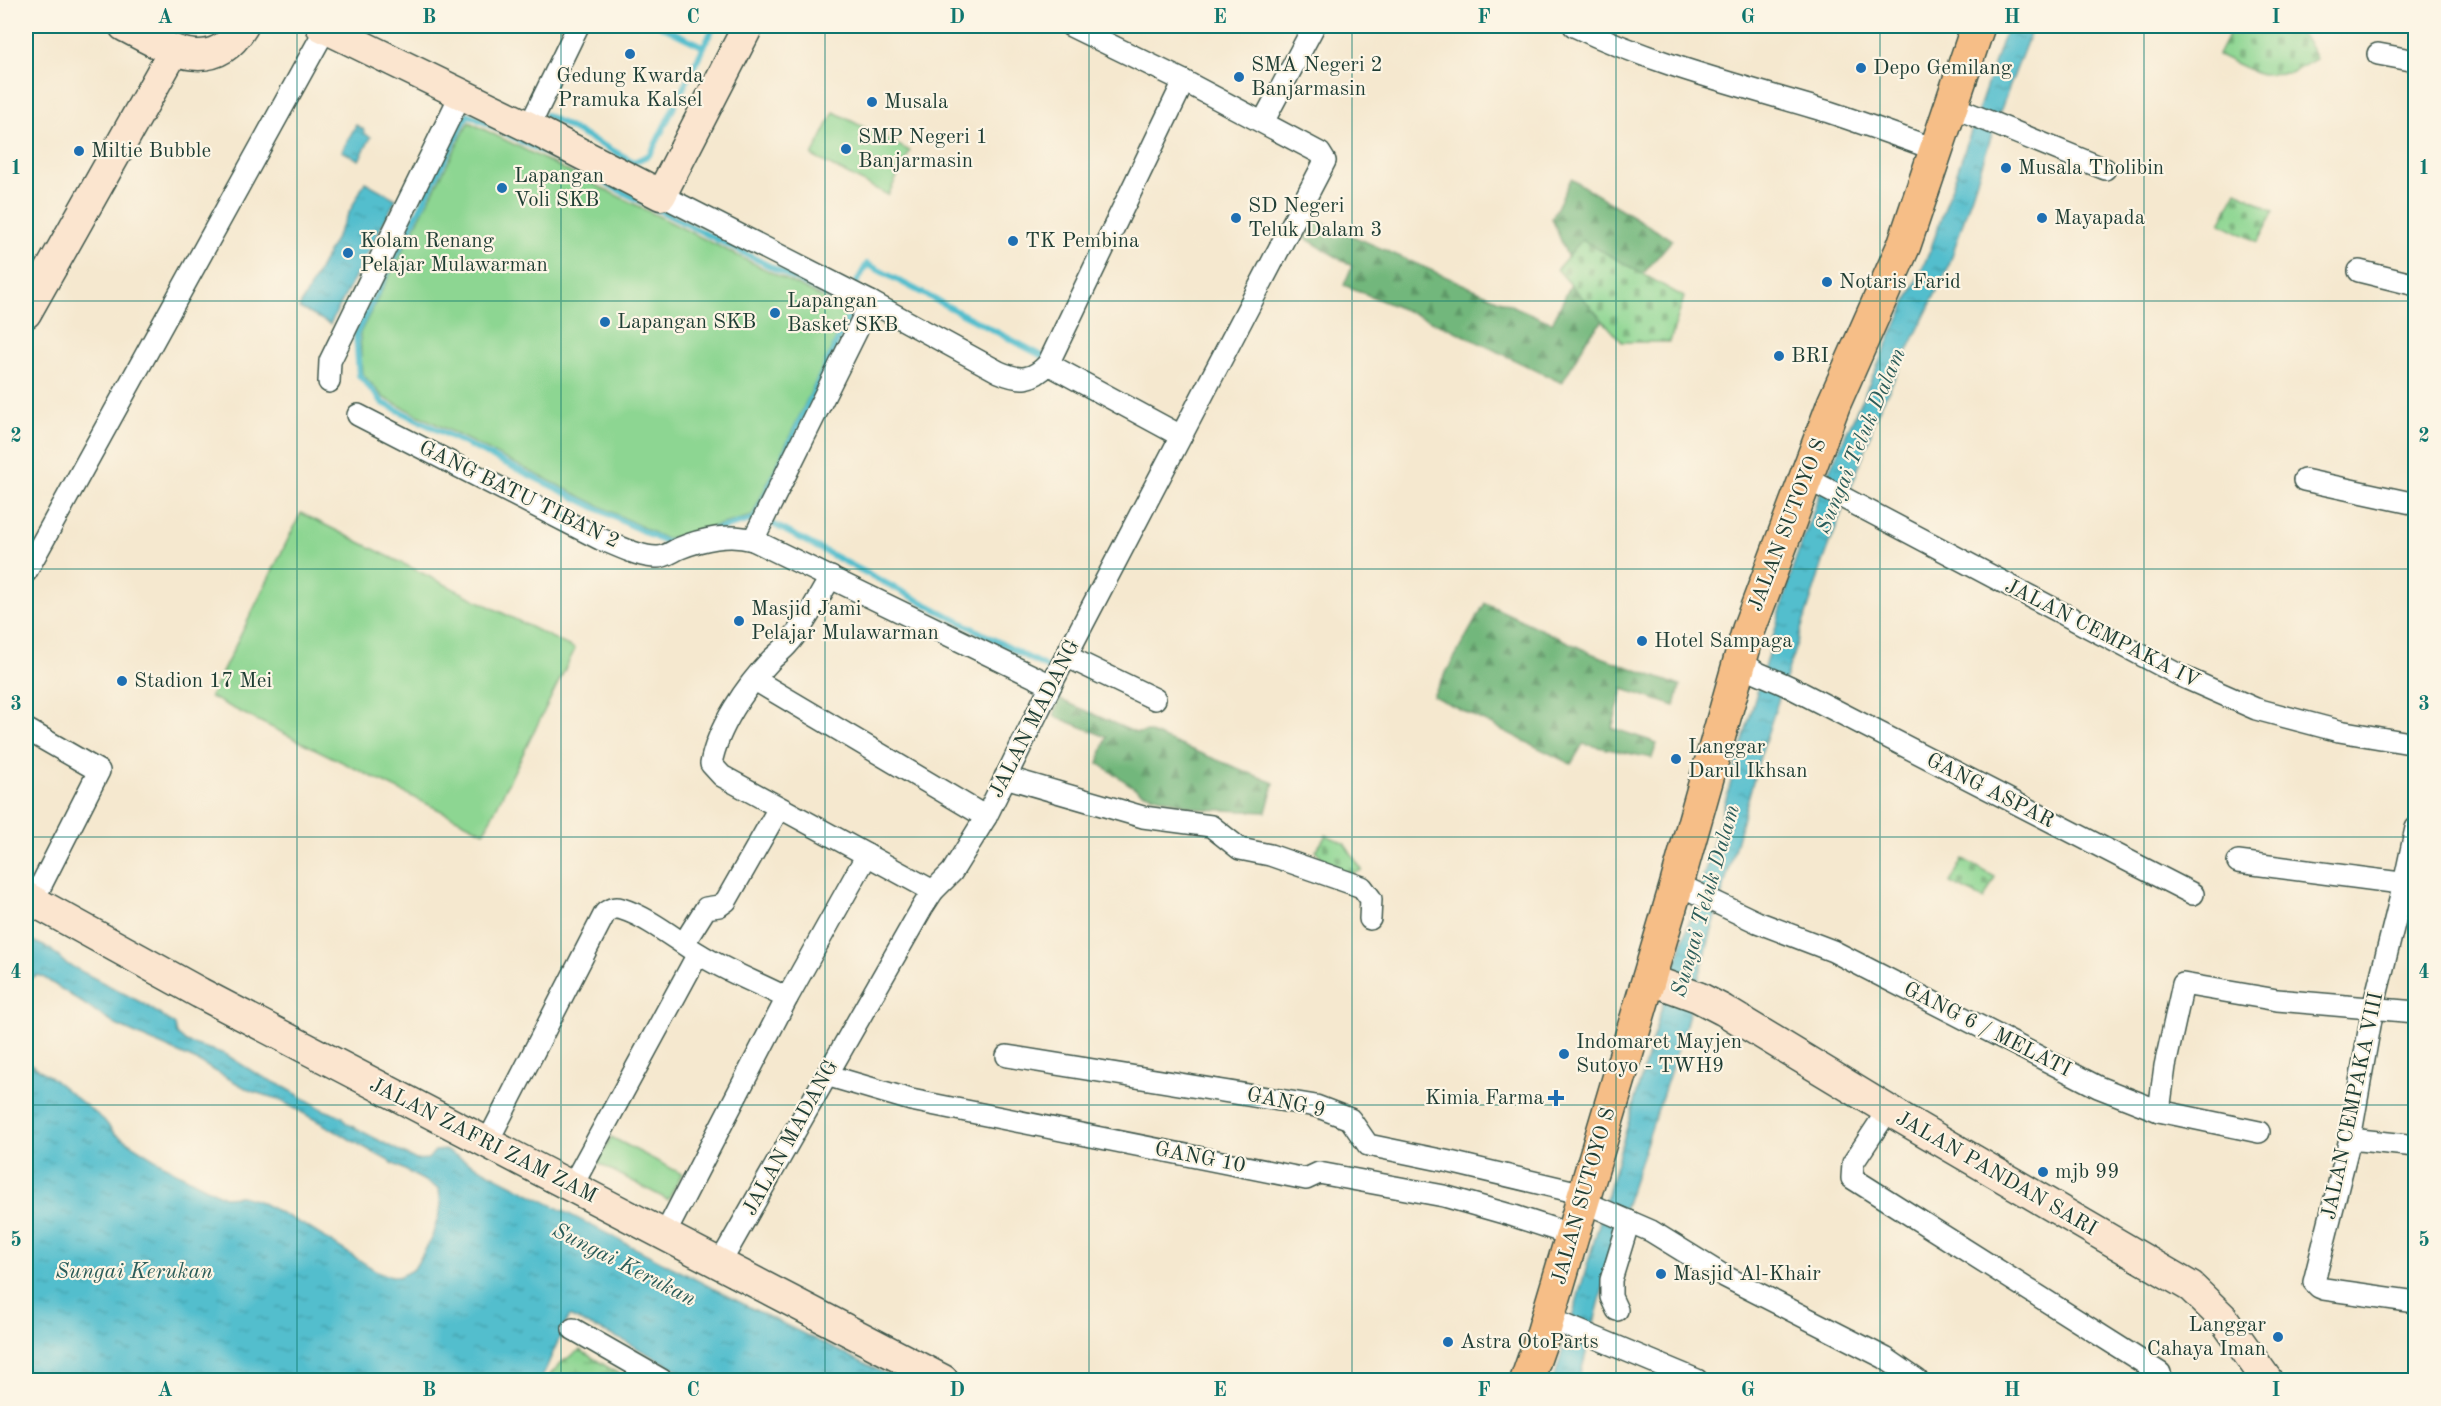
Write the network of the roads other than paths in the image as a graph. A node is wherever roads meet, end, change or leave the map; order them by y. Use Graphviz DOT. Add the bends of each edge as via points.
graph roads {
  1 [pos="124,26"];
  2 [pos="243,26"];
  3 [pos="578,26"];
  4 [pos="728,26"];
  5 [pos="748,26"];
  6 [pos="1071,26"];
  7 [pos="1314,26"];
  8 [pos="1574,26"];
  9 [pos="1978,26"];
  10 [pos="324,27"];
  11 [pos="173,52"];
  12 [pos="2378,54"];
  13 [pos="2415,61"];
  14 [pos="1184,81"];
  15 [pos="461,94"];
  16 [pos="1960,110"];
  17 [pos="1263,122"];
  18 [pos="529,127"];
  19 [pos="1937,150"];
  20 [pos="2105,169"];
  21 [pos="654,191"];
  22 [pos="2359,271"];
  23 [pos="2415,285"];
  24 [pos="871,302"];
  25 [pos="26,314"];
  26 [pos="1048,364"];
  27 [pos="329,382"];
  28 [pos="358,414"];
  29 [pos="1181,436"];
  30 [pos="2304,480"];
  31 [pos="1811,481"];
  32 [pos="2415,504"];
  33 [pos="753,540"];
  34 [pos="26,572"];
  35 [pos="831,578"];
  36 [pos="1066,656"];
  37 [pos="1748,666"];
  38 [pos="755,680"];
  39 [pos="1051,685"];
  40 [pos="1155,699"];
  41 [pos="26,729"];
  42 [pos="2415,744"];
  43 [pos="1005,777"];
  44 [pos="779,808"];
  45 [pos="986,817"];
  46 [pos="2415,828"];
  47 [pos="867,855"];
  48 [pos="2238,862"];
  49 [pos="2410,884"];
  50 [pos="1684,889"];
  51 [pos="933,891"];
  52 [pos="2193,894"];
  53 [pos="29,899"];
  54 [pos="1370,919"];
  55 [pos="691,948"];
  56 [pos="1656,982"];
  57 [pos="787,998"];
  58 [pos="2373,1008"];
  59 [pos="2415,1012"];
  60 [pos="1007,1056"];
  61 [pos="826,1075"];
  62 [pos="1888,1110"];
  63 [pos="2159,1111"];
  64 [pos="2259,1132"];
  65 [pos="2350,1139"];
  66 [pos="486,1143"];
  67 [pos="2415,1146"];
  68 [pos="572,1186"];
  69 [pos="1588,1202"];
  70 [pos="1628,1221"];
  71 [pos="665,1234"];
  72 [pos="1572,1235"];
  73 [pos="720,1263"];
  74 [pos="2415,1302"];
  75 [pos="1617,1310"];
  76 [pos="1555,1324"];
  77 [pos="573,1329"];
  78 [pos="2160,1373"];
  79 [pos="662,1380"];
  80 [pos="943,1380"];
  81 [pos="1527,1380"];
  82 [pos="1697,1380"];
  83 [pos="1917,1380"];
  84 [pos="2267,1380"];
  1 -- 11 [label="street"];
  2 -- 11 [label="street" via="237,36 211,54 190,56"];
  3 -- 18 [label="street"];
  4 -- 21 [label="street"];
  5 -- 21 [label="street"];
  6 -- 14 [label="street"];
  7 -- 17 [label="street"];
  8 -- 19 [label="street" via="1706,77 1831,113"];
  9 -- 16 [label="highway, JALAN SUTOYO S"];
  10 -- 15 [label="street"];
  10 -- 34 [label="street"];
  11 -- 25 [label="street"];
  12 -- 13 [label="street"];
  14 -- 17 [label="street"];
  14 -- 26 [label="street"];
  15 -- 18 [label="street"];
  15 -- 27 [label="street" via="330,361"];
  16 -- 19 [label="highway, JALAN SUTOYO S"];
  16 -- 20 [label="street"];
  17 -- 29 [label="street, JALAN MADANG" via="1320,153 1324,161"];
  18 -- 21 [label="street"];
  19 -- 31 [label="highway, JALAN SUTOYO S" via="1894,270 1834,403"];
  21 -- 24 [label="street"];
  22 -- 23 [label="street"];
  24 -- 26 [label="street" via="1015,379 1039,374"];
  24 -- 33 [label="street"];
  26 -- 29 [label="street"];
  28 -- 33 [label="street, GANG BATU TIBAN 2" via="600,539 637,553 659,558 723,537 738,535"];
  29 -- 36 [label="street, JALAN MADANG"];
  30 -- 32 [label="street"];
  31 -- 37 [label="highway, JALAN SUTOYO S" via="1773,562"];
  31 -- 42 [label="street, JALAN CEMPAKA IV" via="2181,676 2256,709 2339,732"];
  33 -- 35 [label="street, GANG BATU TIBAN 2"];
  35 -- 38 [label="street" via="788,644"];
  35 -- 39 [label="street, GANG BATU TIBAN 2"];
  36 -- 39 [label="street, JALAN MADANG"];
  36 -- 40 [label="street"];
  37 -- 50 [label="highway, JALAN SUTOYO S"];
  37 -- 52 [label="street, GANG ASPAR"];
  38 -- 44 [label="street" via="723,726 711,764 722,776"];
  38 -- 45 [label="street"];
  39 -- 43 [label="street, JALAN MADANG"];
  41 -- 53 [label="street" via="99,771"];
  43 -- 45 [label="street, JALAN MADANG"];
  43 -- 54 [label="street" via="1143,817 1211,826 1240,849 1270,855 1362,887 1371,899"];
  44 -- 47 [label="street"];
  44 -- 55 [label="street" via="726,901 706,908"];
  45 -- 51 [label="street, JALAN MADANG" via="952,872"];
  46 -- 49 [label="street, JALAN CEMPAKA VIII"];
  47 -- 51 [label="street"];
  47 -- 57 [label="street"];
  48 -- 49 [label="street"];
  49 -- 58 [label="street, JALAN CEMPAKA VIII"];
  50 -- 56 [label="highway, JALAN SUTOYO S"];
  50 -- 63 [label="street, GANG 6 / MELATI" via="1833,951 2098,1087"];
  51 -- 61 [label="street, JALAN MADANG"];
  53 -- 66 [label="street, JALAN ZAFRI ZAM ZAM"];
  55 -- 57 [label="street"];
  55 -- 66 [label="street" via="627,911 614,907 605,913"];
  55 -- 68 [label="street"];
  56 -- 62 [label="street, JALAN PANDAN SARI" via="1723,1010"];
  56 -- 69 [label="highway, JALAN SUTOYO S"];
  57 -- 71 [label="street"];
  58 -- 59 [label="street"];
  58 -- 63 [label="street" via="2277,1000 2183,984"];
  58 -- 65 [label="street, JALAN CEMPAKA VIII"];
  60 -- 69 [label="street, GANG 9" via="1316,1106 1350,1119 1368,1145 1461,1164"];
  61 -- 72 [label="street, GANG 10" via="911,1100 1306,1179 1318,1173 1444,1197"];
  61 -- 73 [label="street, JALAN MADANG"];
  62 -- 78 [label="street" via="1852,1163 1852,1178"];
  62 -- 84 [label="street, JALAN PANDAN SARI" via="2191,1287 2222,1317"];
  63 -- 64 [label="street, GANG 6 / MELATI"];
  65 -- 67 [label="street"];
  65 -- 74 [label="street, JALAN CEMPAKA VIII" via="2314,1282 2324,1290"];
  66 -- 68 [label="street, JALAN ZAFRI ZAM ZAM"];
  68 -- 71 [label="street, JALAN ZAFRI ZAM ZAM"];
  69 -- 70 [label="street, GANG 9"];
  69 -- 72 [label="highway, JALAN SUTOYO S"];
  70 -- 75 [label="street" via="1611,1280 1611,1297"];
  70 -- 83 [label="street, GANG 9" via="1724,1276 1885,1358"];
  71 -- 73 [label="street, JALAN ZAFRI ZAM ZAM"];
  72 -- 76 [label="highway, JALAN SUTOYO S"];
  73 -- 80 [label="street, JALAN ZAFRI ZAM ZAM"];
  76 -- 81 [label="highway, JALAN SUTOYO S"];
  76 -- 82 [label="street" via="1594,1336"];
  77 -- 79 [label="street"];
}
